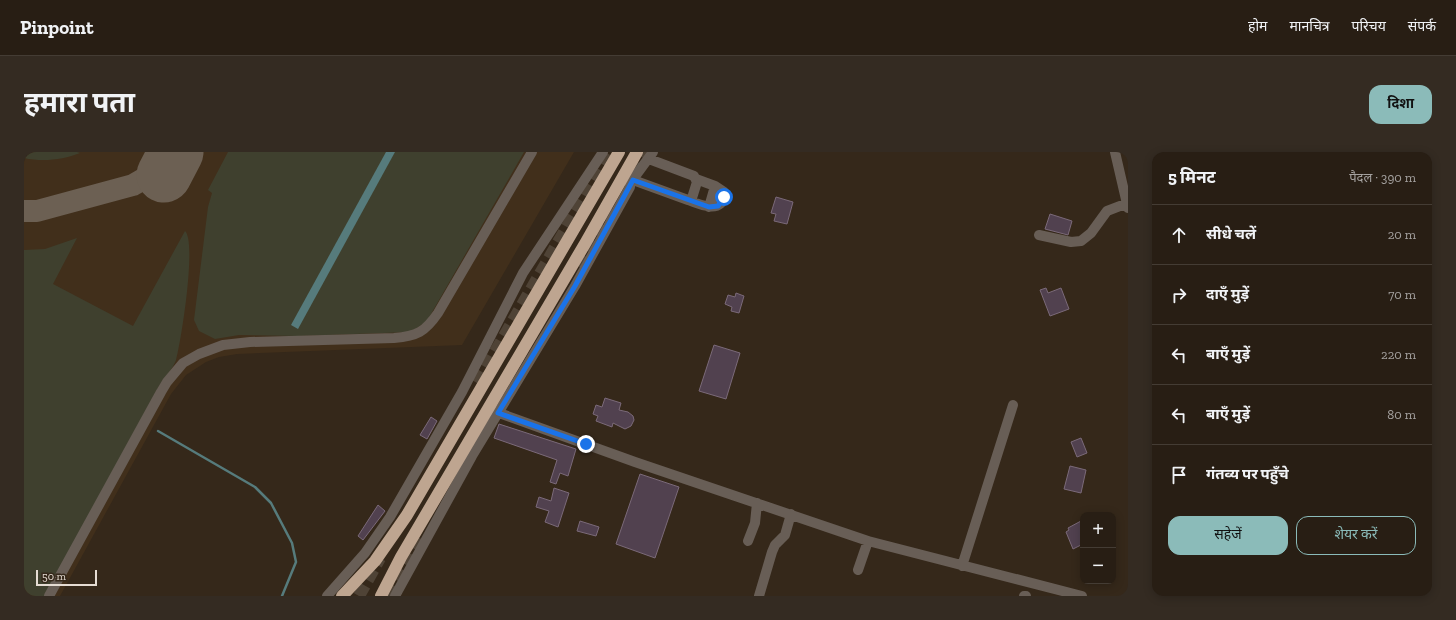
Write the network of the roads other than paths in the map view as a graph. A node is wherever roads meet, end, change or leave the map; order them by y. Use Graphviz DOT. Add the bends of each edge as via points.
graph roads {
  1 [pos="532,152"];
  2 [pos="603,152"];
  3 [pos="619,152"];
  4 [pos="637,152"];
  5 [pos="1115,152"];
  6 [pos="651,155"];
  7 [pos="629,179"];
  8 [pos="696,179"];
  9 [pos="688,200"];
  10 [pos="1128,205"];
  11 [pos="1040,235"];
  12 [pos="1013,406"];
  13 [pos="493,411"];
  14 [pos="757,503"];
  15 [pos="791,514"];
  16 [pos="748,541"];
  17 [pos="868,541"];
  18 [pos="962,566"];
  19 [pos="858,570"];
  20 [pos="1059,593"];
  21 [pos="49,596"];
  22 [pos="327,596"];
  23 [pos="342,596"];
  24 [pos="381,596"];
  25 [pos="395,596"];
  26 [pos="759,596"];
  27 [pos="1082,596"];
  1 -- 21 [label="street" via="438,313 425,329 413,335 394,338 232,343 205,351 183,363 160,392"];
  2 -- 22 [label="street" via="516,286 462,392 390,517 365,553"];
  3 -- 23 [label="highway" via="407,515 388,545"];
  4 -- 7 [label="highway"];
  5 -- 10 [label="street"];
  6 -- 7 [label="street"];
  6 -- 8 [label="street"];
  7 -- 9 [label="street"];
  7 -- 13 [label="highway" via="586,242"];
  8 -- 9 [label="street" via="693,196"];
  8 -- 9 [label="street" via="724,192 723,201 718,206 709,207"];
  10 -- 11 [label="street" via="1108,211 1082,241 1071,242"];
  12 -- 18 [label="street"];
  13 -- 14 [label="street"];
  13 -- 24 [label="highway" via="401,557"];
  13 -- 25 [label="street"];
  14 -- 15 [label="street"];
  14 -- 16 [label="street" via="755,522"];
  15 -- 17 [label="street"];
  15 -- 26 [label="street" via="785,536 775,545 772,552"];
  17 -- 18 [label="street"];
  17 -- 19 [label="street"];
  18 -- 20 [label="street"];
  20 -- 27 [label="street"];
}
